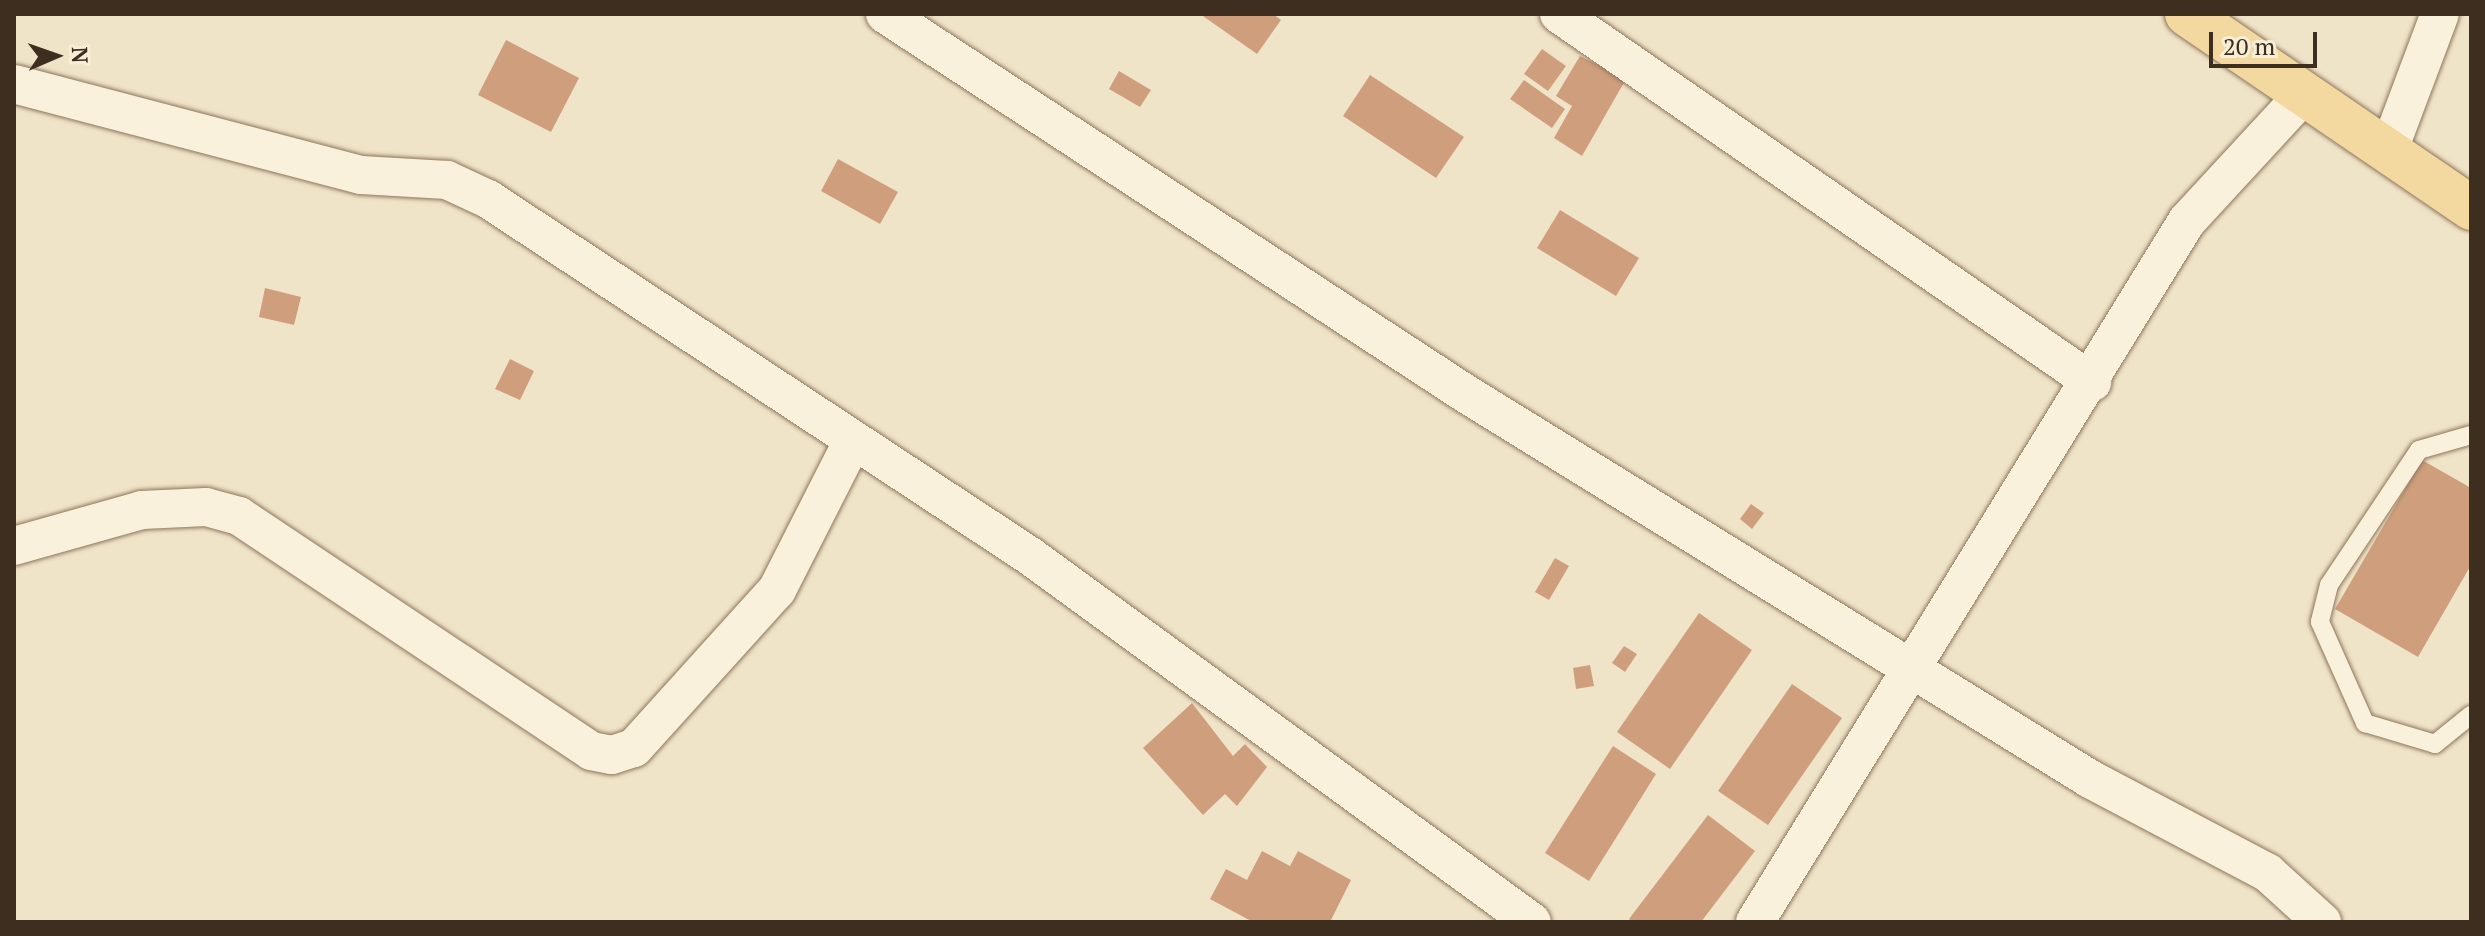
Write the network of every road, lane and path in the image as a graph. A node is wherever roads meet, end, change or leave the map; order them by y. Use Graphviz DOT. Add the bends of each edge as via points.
graph roads {
  1 [pos="885,14"];
  2 [pos="1559,14"];
  3 [pos="2187,14"];
  4 [pos="2440,14"];
  5 [pos="14,84"];
  6 [pos="2304,94"];
  7 [pos="2388,152"];
  8 [pos="2471,208"];
  9 [pos="2092,382"];
  10 [pos="2471,435"];
  11 [pos="851,444"];
  12 [pos="14,546"];
  13 [pos="1914,671"];
  14 [pos="2471,715"];
  15 [pos="1532,922"];
  16 [pos="1755,922"];
  17 [pos="2322,922"];
  1 -- 13 [label="street" via="1463,392"];
  2 -- 9 [label="street"];
  3 -- 6 [label="main road"];
  4 -- 7 [label="street"];
  5 -- 11 [label="street" via="361,175 447,180 488,199"];
  6 -- 7 [label="main road"];
  6 -- 9 [label="street" via="2187,221"];
  7 -- 8 [label="main road"];
  9 -- 13 [label="street"];
  10 -- 14 [label="lane" via="2419,450 2329,585 2320,622 2365,723 2435,744"];
  11 -- 12 [label="street" via="777,590 634,748 612,755 591,751 239,516 206,507 142,510"];
  11 -- 15 [label="street" via="1030,556"];
  13 -- 16 [label="street"];
  13 -- 17 [label="street" via="2090,779 2268,873"];
}
